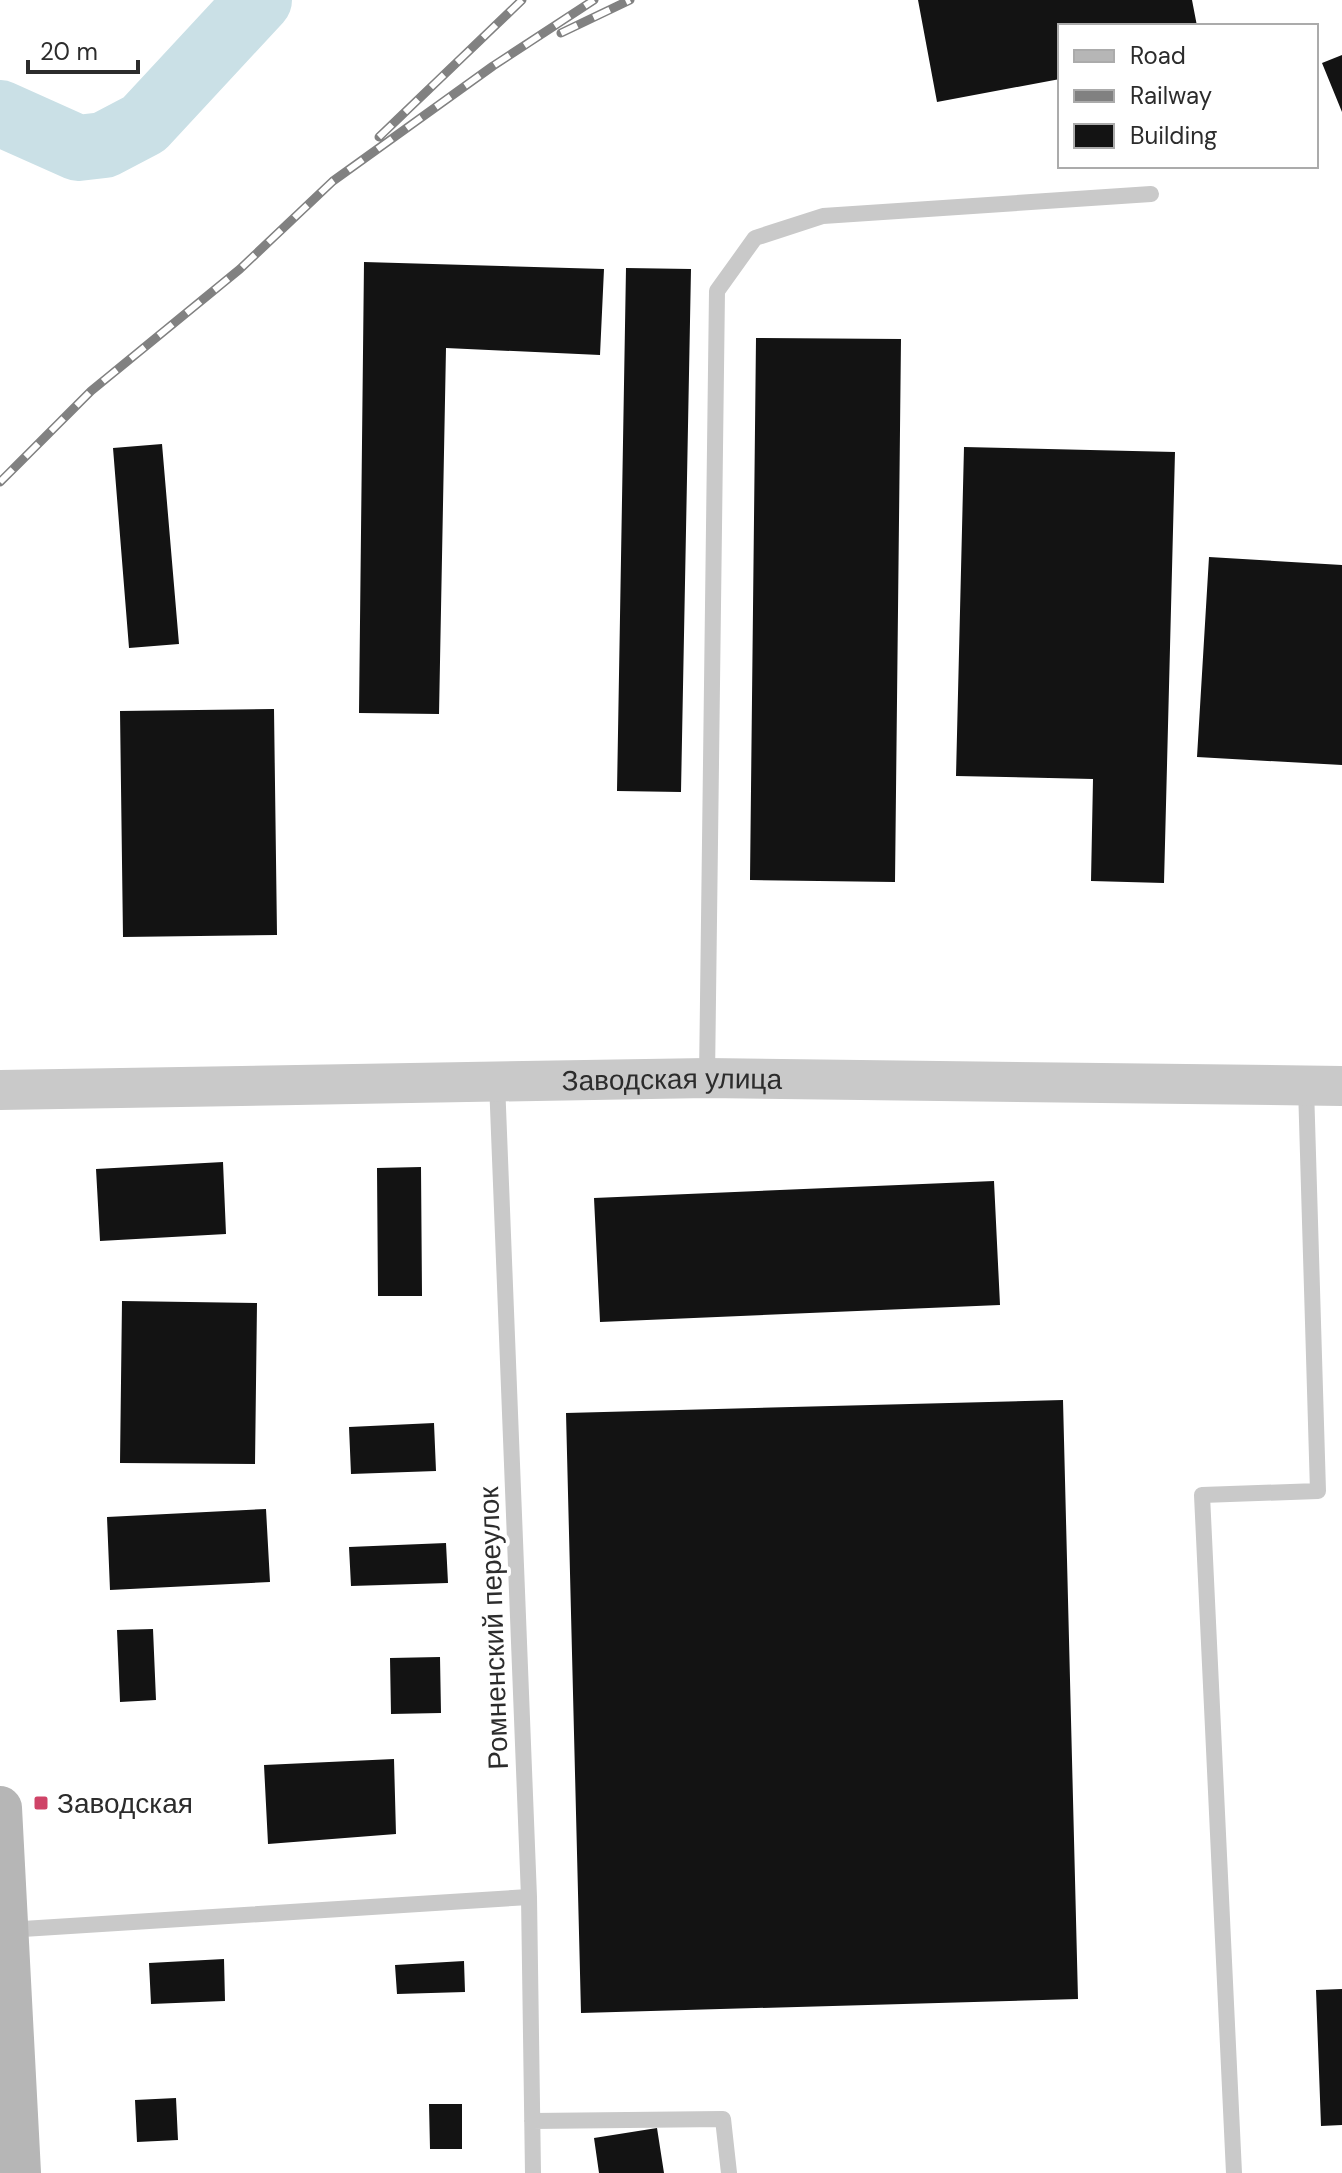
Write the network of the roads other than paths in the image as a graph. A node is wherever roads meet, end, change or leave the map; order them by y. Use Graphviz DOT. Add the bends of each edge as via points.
graph roads {
  1 [pos="1151,194"];
  2 [pos="707,1078"];
  3 [pos="497,1082"];
  4 [pos="1324,1086"];
  5 [pos="0,1090"];
  6 [pos="0,1808"];
  7 [pos="529,1897"];
  8 [pos="6,1930"];
  9 [pos="532,2121"];
  10 [pos="19,2173"];
  11 [pos="533,2173"];
  12 [pos="729,2173"];
  13 [pos="1234,2173"];
  1 -- 2 [label="lane" via="823,216 755,238 717,291"];
  2 -- 3 [label="street, Заводская улица"];
  2 -- 4 [label="street, Заводская улица"];
  3 -- 5 [label="street, Заводская улица"];
  3 -- 7 [label="lane, Ромненский переулок"];
  4 -- 13 [label="lane" via="1318,1491 1202,1495"];
  6 -- 8 [label="main road"];
  7 -- 8 [label="lane"];
  7 -- 9 [label="lane, Ромненский переулок"];
  8 -- 10 [label="main road"];
  9 -- 11 [label="lane, Ромненский переулок"];
  9 -- 12 [label="lane" via="723,2119"];
}
